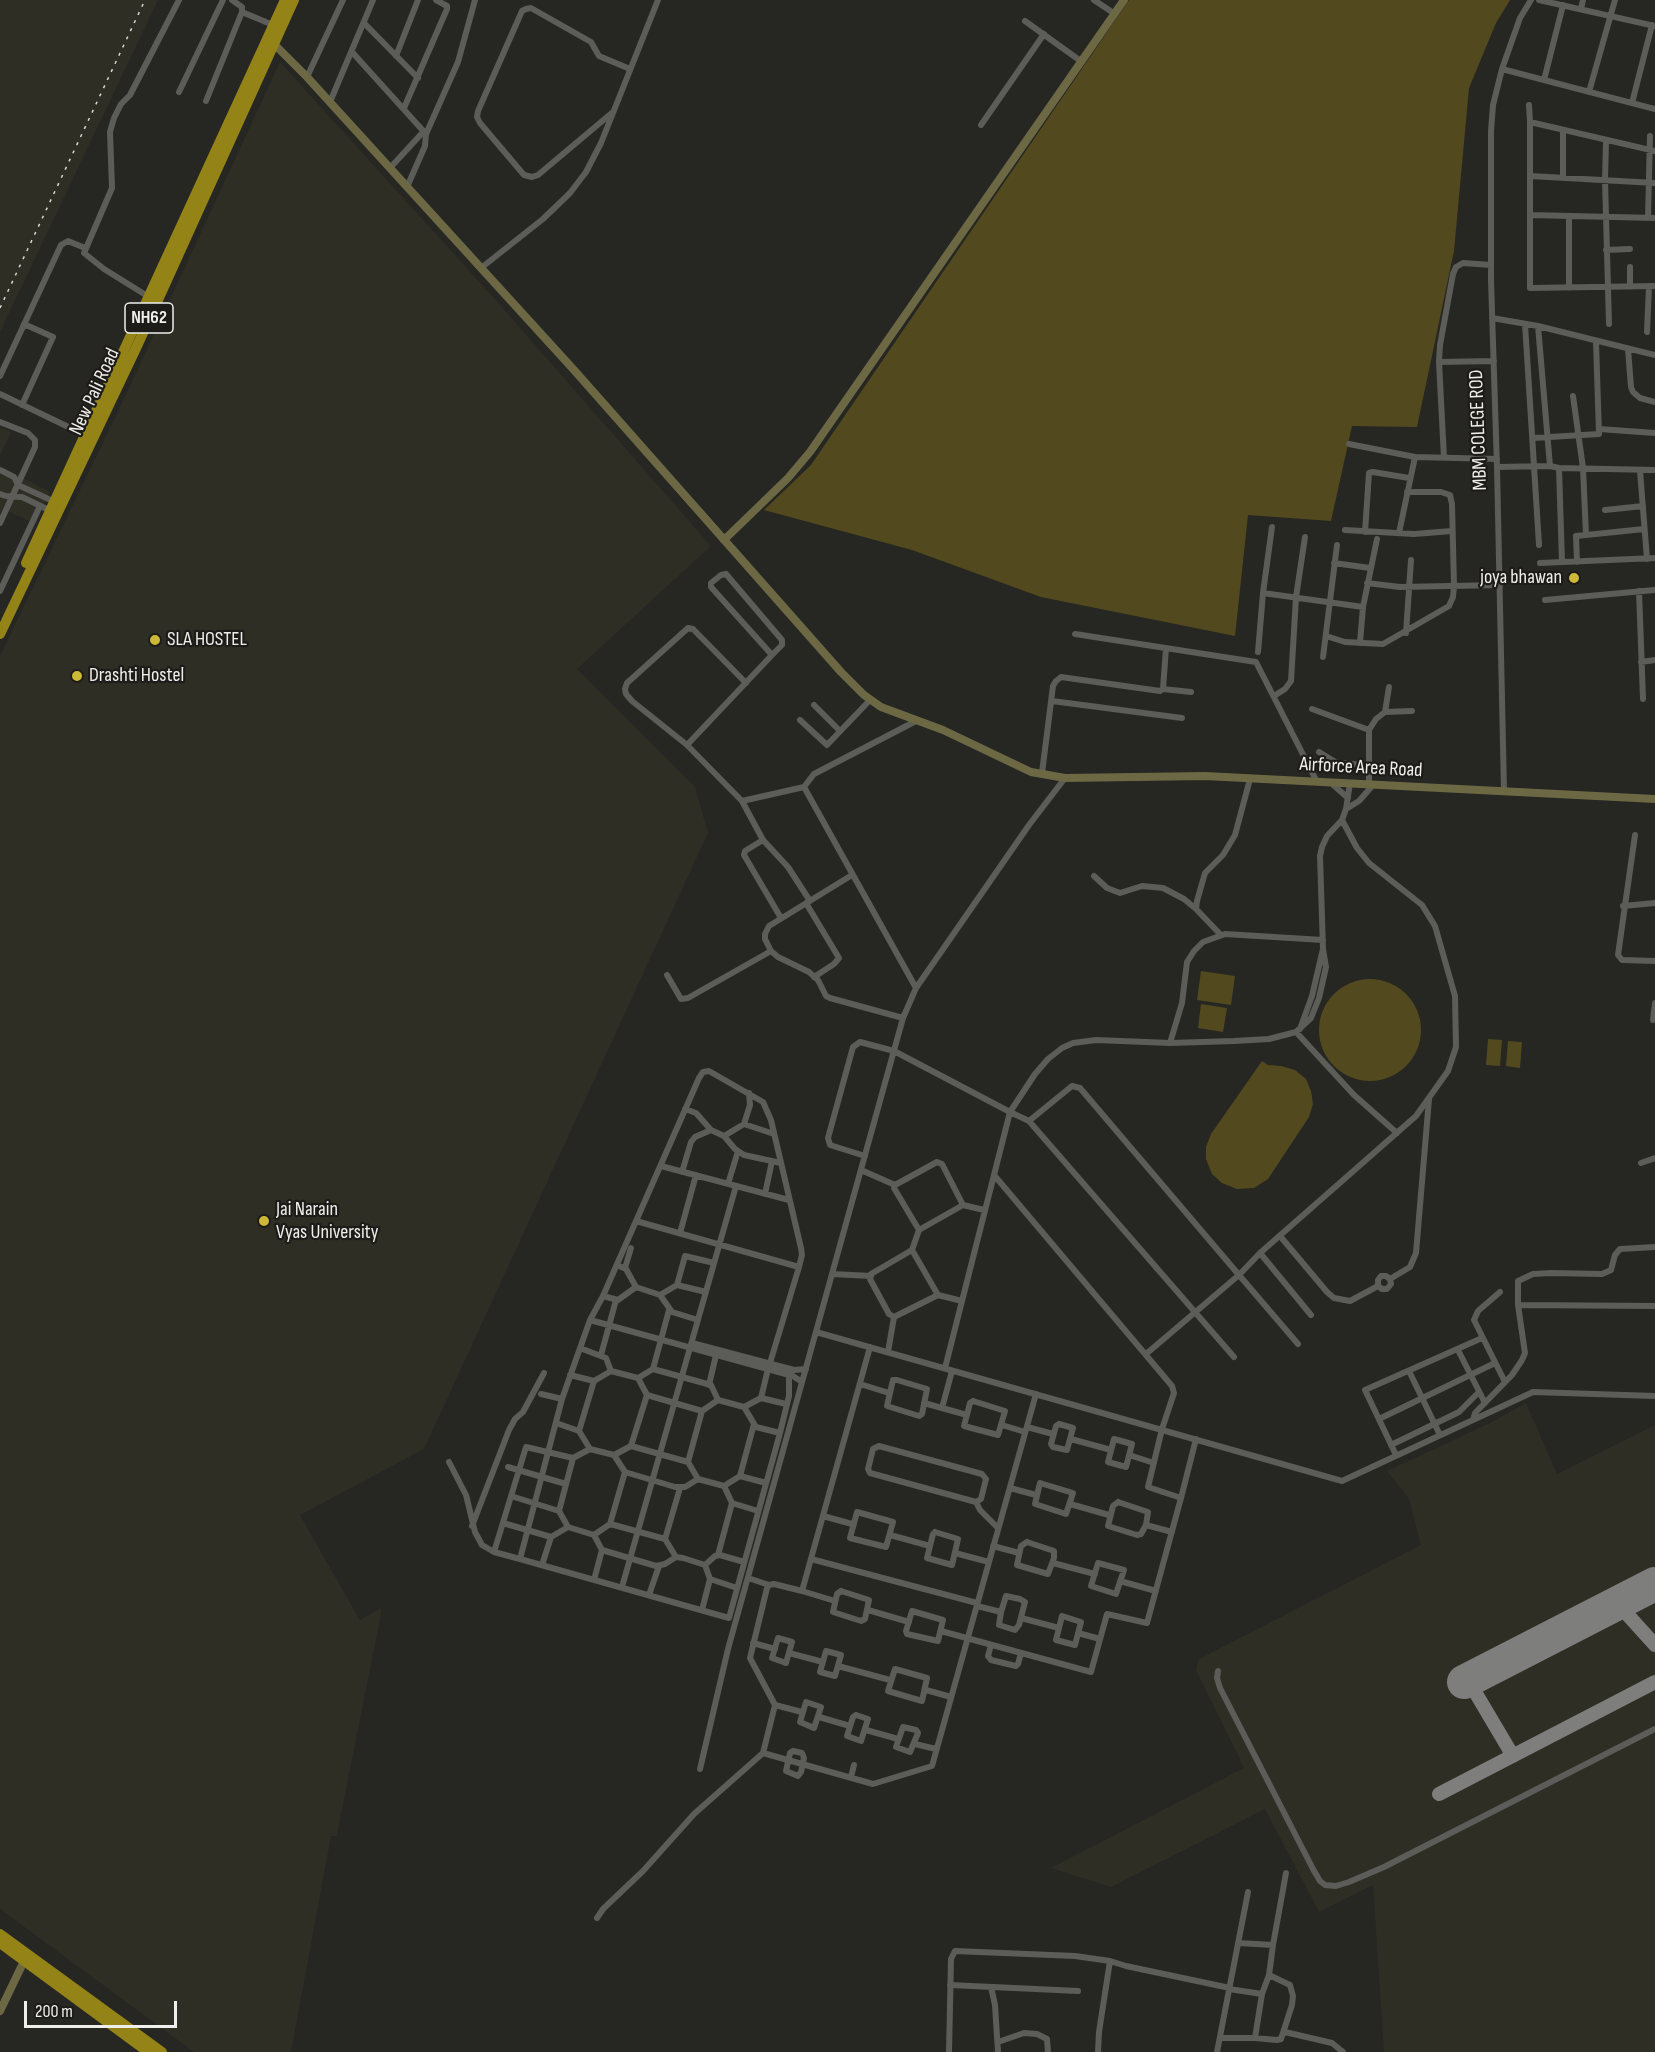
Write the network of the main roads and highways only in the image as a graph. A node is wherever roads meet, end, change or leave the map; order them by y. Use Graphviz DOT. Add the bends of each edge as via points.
graph roads {
  1 [pos="285,0"];
  2 [pos="294,0"];
  3 [pos="52,508"];
  4 [pos="0,618"];
  5 [pos="0,634"];
  6 [pos="0,1934"];
  7 [pos="0,1943"];
  8 [pos="148,2052"];
  9 [pos="162,2052"];
  1 -- 3 [label="highway, New Pali Road / NH62"];
  2 -- 3 [label="highway, New Pali Road / NH62" via="138,344"];
  3 -- 4 [label="highway, New Pali Road / NH62"];
  3 -- 5 [label="highway, New Pali Road / NH62"];
  6 -- 9 [label="highway"];
  7 -- 8 [label="highway"];
}
